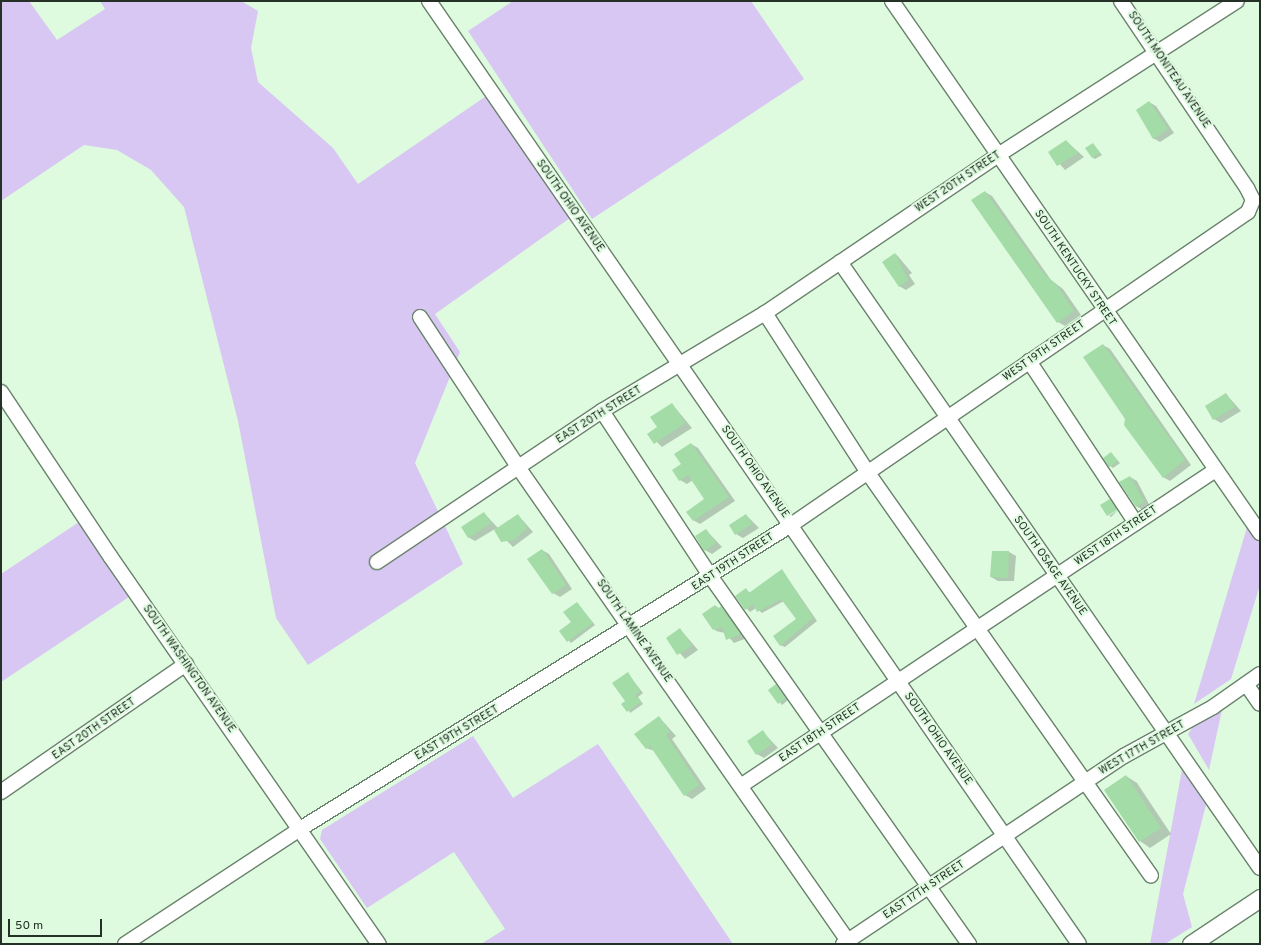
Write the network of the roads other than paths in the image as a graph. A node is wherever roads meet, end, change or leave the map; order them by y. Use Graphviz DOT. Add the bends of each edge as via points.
graph roads {
  1 [pos="429,1"];
  2 [pos="892,1"];
  3 [pos="1121,1"];
  4 [pos="1237,1"];
  5 [pos="1158,54"];
  6 [pos="1216,140"];
  7 [pos="998,155"];
  8 [pos="840,262"];
  9 [pos="1103,309"];
  10 [pos="765,313"];
  11 [pos="420,317"];
  12 [pos="1029,361"];
  13 [pos="680,365"];
  14 [pos="1,392"];
  15 [pos="602,411"];
  16 [pos="948,418"];
  17 [pos="518,467"];
  18 [pos="1214,471"];
  19 [pos="868,474"];
  20 [pos="1136,523"];
  21 [pos="791,525"];
  22 [pos="1260,533"];
  23 [pos="377,562"];
  24 [pos="711,576"];
  25 [pos="1057,576"];
  26 [pos="631,627"];
  27 [pos="977,629"];
  28 [pos="186,664"];
  29 [pos="1260,674"];
  30 [pos="898,681"];
  31 [pos="1246,684"];
  32 [pos="1260,704"];
  33 [pos="820,733"];
  34 [pos="1166,734"];
  35 [pos="1085,782"];
  36 [pos="742,785"];
  37 [pos="1,792"];
  38 [pos="300,829"];
  39 [pos="1005,836"];
  40 [pos="1260,868"];
  41 [pos="1151,876"];
  42 [pos="928,887"];
  43 [pos="1260,898"];
  44 [pos="140,940"];
  45 [pos="847,943"];
  46 [pos="125,944"];
  47 [pos="379,944"];
  48 [pos="968,944"];
  49 [pos="1079,944"];
  50 [pos="1191,944"];
  1 -- 13 [label="street, SOUTH OHIO AVENUE"];
  2 -- 7 [label="street, SOUTH KENTUCKY STREET"];
  3 -- 5 [label="street, SOUTH MONITEAU AVENUE"];
  4 -- 5 [label="street, WEST 20TH STREET"];
  5 -- 6 [label="street, SOUTH MONITEAU AVENUE"];
  5 -- 7 [label="street, WEST 20TH STREET"];
  6 -- 9 [label="street, WEST 19TH STREET" via="1248,188 1252,205 1248,212"];
  7 -- 8 [label="street, WEST 20TH STREET"];
  7 -- 9 [label="street, SOUTH KENTUCKY STREET"];
  8 -- 10 [label="street, WEST 20TH STREET"];
  8 -- 16 [label="street, SOUTH OSAGE AVENUE"];
  9 -- 12 [label="street, WEST 19TH STREET"];
  9 -- 18 [label="street, SOUTH KENTUCKY STREET"];
  10 -- 13 [label="street, WEST 20TH STREET"];
  10 -- 19 [label="street"];
  11 -- 17 [label="street, SOUTH LAMINE AVENUE"];
  12 -- 16 [label="street, WEST 19TH STREET"];
  12 -- 20 [label="street"];
  13 -- 15 [label="street, EAST 20TH STREET"];
  13 -- 21 [label="street, SOUTH OHIO AVENUE"];
  14 -- 28 [label="street, SOUTH WASHINGTON AVENUE"];
  15 -- 17 [label="street, EAST 20TH STREET"];
  15 -- 24 [label="street"];
  16 -- 19 [label="street, WEST 19TH STREET"];
  16 -- 25 [label="street, SOUTH OSAGE AVENUE"];
  17 -- 23 [label="street, EAST 20TH STREET"];
  17 -- 26 [label="street, SOUTH LAMINE AVENUE"];
  18 -- 20 [label="street, WEST 18TH STREET"];
  18 -- 22 [label="street, SOUTH KENTUCKY STREET"];
  19 -- 21 [label="street, WEST 19TH STREET"];
  19 -- 27 [label="street"];
  20 -- 25 [label="street, WEST 18TH STREET"];
  21 -- 24 [label="street, EAST 19TH STREET"];
  21 -- 30 [label="street, SOUTH OHIO AVENUE"];
  24 -- 26 [label="street, EAST 19TH STREET"];
  24 -- 33 [label="street"];
  25 -- 27 [label="street, WEST 18TH STREET"];
  25 -- 34 [label="street, SOUTH OSAGE AVENUE"];
  26 -- 36 [label="street, SOUTH LAMINE AVENUE"];
  26 -- 38 [label="street, EAST 19TH STREET"];
  27 -- 30 [label="street, WEST 18TH STREET"];
  27 -- 35 [label="street"];
  28 -- 37 [label="street, EAST 20TH STREET"];
  28 -- 38 [label="street, SOUTH WASHINGTON AVENUE"];
  29 -- 31 [label="street, WEST 17TH STREET"];
  30 -- 33 [label="street, EAST 18TH STREET"];
  30 -- 39 [label="street, SOUTH OHIO AVENUE"];
  31 -- 32 [label="street"];
  31 -- 34 [label="street, WEST 17TH STREET"];
  33 -- 36 [label="street, EAST 18TH STREET"];
  33 -- 42 [label="street"];
  34 -- 35 [label="street, WEST 17TH STREET"];
  34 -- 40 [label="street, SOUTH OSAGE AVENUE" via="1197,773"];
  35 -- 39 [label="street, WEST 17TH STREET"];
  35 -- 41 [label="street"];
  36 -- 45 [label="street, SOUTH LAMINE AVENUE"];
  38 -- 44 [label="street, EAST 19TH STREET"];
  38 -- 47 [label="street, SOUTH WASHINGTON AVENUE"];
  39 -- 42 [label="street, EAST 17TH STREET"];
  39 -- 49 [label="street, SOUTH OHIO AVENUE"];
  42 -- 45 [label="street, EAST 17TH STREET"];
  42 -- 48 [label="street"];
  43 -- 50 [label="main road"];
  44 -- 46 [label="street, EAST 19TH STREET"];
}
